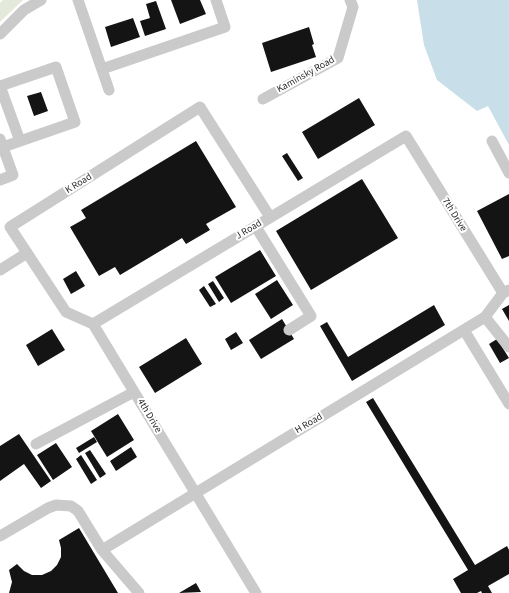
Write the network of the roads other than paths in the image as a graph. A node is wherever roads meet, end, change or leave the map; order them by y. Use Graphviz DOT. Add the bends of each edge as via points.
graph roads {
  1 [pos="41,0"];
  2 [pos="78,0"];
  3 [pos="216,0"];
  4 [pos="350,0"];
  5 [pos="0,34"];
  6 [pos="102,69"];
  7 [pos="0,86"];
  8 [pos="109,90"];
  9 [pos="263,99"];
  10 [pos="406,136"];
  11 [pos="20,141"];
  12 [pos="492,141"];
  13 [pos="2,143"];
  14 [pos="509,173"];
  15 [pos="0,180"];
  16 [pos="270,218"];
  17 [pos="256,227"];
  18 [pos="27,253"];
  19 [pos="0,270"];
  20 [pos="506,292"];
  21 [pos="485,317"];
  22 [pos="93,324"];
  23 [pos="289,330"];
  24 [pos="464,330"];
  25 [pos="509,347"];
  26 [pos="134,392"];
  27 [pos="509,404"];
  28 [pos="36,444"];
  29 [pos="196,493"];
  30 [pos="0,536"];
  31 [pos="102,550"];
  32 [pos="139,593"];
  33 [pos="256,593"];
  1 -- 5 [label="lane" via="24,10"];
  2 -- 6 [label="lane"];
  3 -- 6 [label="lane" via="225,27"];
  4 -- 9 [label="lane, Kaminsky Road" via="352,7 338,58"];
  6 -- 8 [label="lane"];
  7 -- 11 [label="lane"];
  7 -- 11 [label="lane" via="56,66 76,122"];
  10 -- 16 [label="lane, J Road"];
  10 -- 20 [label="lane, 7th Drive"];
  11 -- 13 [label="lane"];
  12 -- 14 [label="lane"];
  13 -- 15 [label="lane" via="13,175"];
  16 -- 17 [label="lane, J Road"];
  16 -- 18 [label="lane, K Road" via="200,107 10,227"];
  17 -- 22 [label="lane, J Road"];
  17 -- 23 [label="lane" via="311,316"];
  18 -- 19 [label="lane"];
  18 -- 22 [label="lane" via="66,312"];
  20 -- 21 [label="lane, H Road"];
  21 -- 24 [label="lane, H Road"];
  21 -- 25 [label="lane"];
  22 -- 26 [label="lane, 4th Drive"];
  24 -- 27 [label="lane"];
  24 -- 29 [label="lane, H Road"];
  26 -- 28 [label="lane"];
  26 -- 29 [label="lane, 4th Drive"];
  29 -- 31 [label="lane, H Road"];
  29 -- 33 [label="lane, 4th Drive"];
  30 -- 31 [label="lane" via="48,508 63,505 70,506 78,512"];
  31 -- 32 [label="lane"];
}
